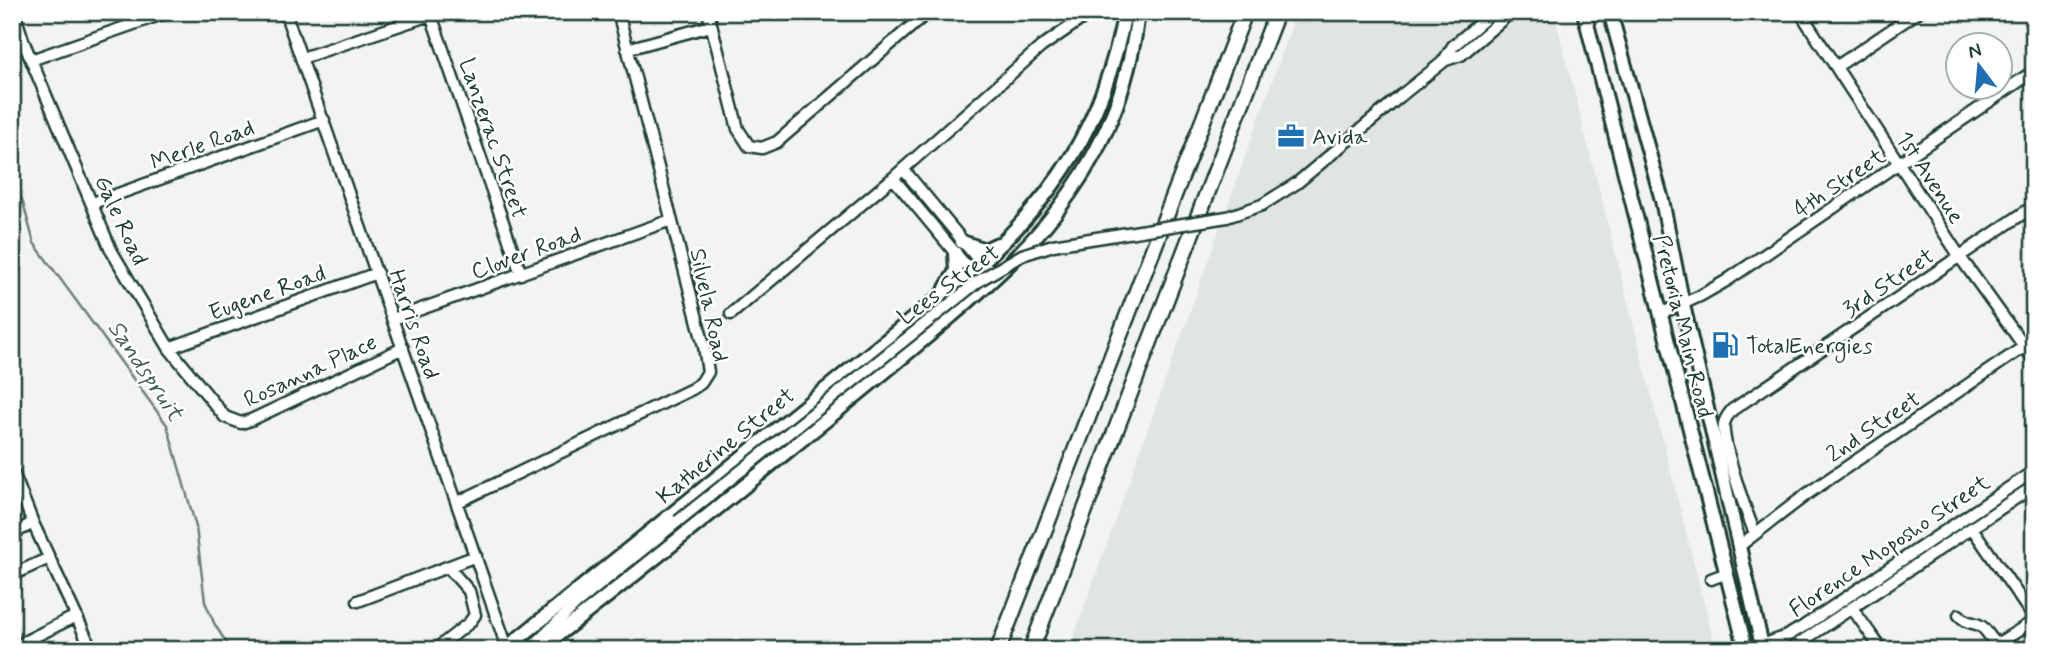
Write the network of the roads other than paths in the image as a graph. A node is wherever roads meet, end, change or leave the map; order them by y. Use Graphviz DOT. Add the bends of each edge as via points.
graph roads {
  1 [pos="14,12"];
  2 [pos="168,12"];
  3 [pos="285,12"];
  4 [pos="618,12"];
  5 [pos="708,12"];
  6 [pos="928,12"];
  7 [pos="1125,12"];
  8 [pos="1138,12"];
  9 [pos="1245,12"];
  10 [pos="1277,12"];
  11 [pos="1493,12"];
  12 [pos="1511,12"];
  13 [pos="1584,12"];
  14 [pos="1610,12"];
  15 [pos="1800,12"];
  16 [pos="1917,12"];
  17 [pos="435,14"];
  18 [pos="1080,20"];
  19 [pos="711,26"];
  20 [pos="627,49"];
  21 [pos="302,58"];
  22 [pos="31,60"];
  23 [pos="1443,61"];
  24 [pos="1836,67"];
  25 [pos="2034,71"];
  26 [pos="324,120"];
  27 [pos="1899,165"];
  28 [pos="903,169"];
  29 [pos="893,178"];
  30 [pos="93,203"];
  31 [pos="2034,206"];
  32 [pos="671,219"];
  33 [pos="1001,243"];
  34 [pos="959,248"];
  35 [pos="1960,257"];
  36 [pos="976,267"];
  37 [pos="377,273"];
  38 [pos="521,274"];
  39 [pos="993,280"];
  40 [pos="935,302"];
  41 [pos="1683,305"];
  42 [pos="731,314"];
  43 [pos="1660,314"];
  44 [pos="393,319"];
  45 [pos="2034,340"];
  46 [pos="2024,346"];
  47 [pos="169,348"];
  48 [pos="403,348"];
  49 [pos="2034,360"];
  50 [pos="233,421"];
  51 [pos="12,470"];
  52 [pos="2034,471"];
  53 [pos="2034,486"];
  54 [pos="458,502"];
  55 [pos="33,523"];
  56 [pos="1972,528"];
  57 [pos="12,534"];
  58 [pos="1755,534"];
  59 [pos="1738,547"];
  60 [pos="476,556"];
  61 [pos="49,558"];
  62 [pos="448,567"];
  63 [pos="1727,573"];
  64 [pos="12,575"];
  65 [pos="1712,579"];
  66 [pos="358,601"];
  67 [pos="1852,608"];
  68 [pos="1959,615"];
  69 [pos="76,617"];
  70 [pos="2034,619"];
  71 [pos="12,648"];
  72 [pos="506,649"];
  73 [pos="1755,649"];
  74 [pos="92,650"];
  75 [pos="435,650"];
  76 [pos="529,650"];
  77 [pos="538,650"];
  78 [pos="998,650"];
  79 [pos="1031,650"];
  80 [pos="1789,650"];
  81 [pos="1882,650"];
  1 -- 22 [label="street, Gale Road"];
  2 -- 22 [label="street"];
  3 -- 21 [label="street, Harris Road"];
  4 -- 20 [label="street, Silvela Road"];
  5 -- 19 [label="street"];
  6 -- 19 [label="street" via="777,142 762,148 749,146 738,129"];
  7 -- 33 [label="main road, Katherine Street" via="1103,95 1073,159"];
  8 -- 39 [label="main road, Katherine Street" via="1121,96 1098,147 1058,209"];
  9 -- 78 [label="highway"];
  10 -- 79 [label="highway"];
  11 -- 23 [label="street, Lees Street" via="1453,46"];
  12 -- 23 [label="street, Lees Street" via="1461,55"];
  13 -- 43 [label="main road, Pretoria Main Road"];
  14 -- 41 [label="main road, Pretoria Main Road" via="1662,200"];
  15 -- 24 [label="street, 1st Avenue"];
  16 -- 24 [label="street"];
  17 -- 21 [label="street"];
  17 -- 38 [label="street, Lanzerac Street"];
  18 -- 28 [label="street" via="1041,47"];
  19 -- 20 [label="street"];
  20 -- 32 [label="street, Silvela Road"];
  21 -- 26 [label="street, Harris Road"];
  22 -- 30 [label="street, Gale Road"];
  23 -- 76 [label="street, Lees Street, bridge" via="1297,183 1262,205 1227,217 1053,245 1000,266 577,603"];
  24 -- 27 [label="street, 1st Avenue"];
  25 -- 27 [label="street, 4th Street"];
  26 -- 30 [label="street, Merle Road"];
  26 -- 37 [label="street, Harris Road"];
  27 -- 35 [label="street, 1st Avenue"];
  27 -- 41 [label="street, 4th Street"];
  28 -- 29 [label="street"];
  28 -- 34 [label="street" via="936,206"];
  29 -- 34 [label="street"];
  29 -- 42 [label="street"];
  30 -- 47 [label="street, Gale Road" via="111,250"];
  31 -- 35 [label="street, 3rd Street"];
  32 -- 38 [label="street, Clover Road"];
  32 -- 54 [label="street, Silvela Road" via="706,356 705,378 645,413"];
  33 -- 34 [label="main road" via="985,250"];
  33 -- 36 [label="main road, Katherine Street"];
  34 -- 36 [label="street"];
  34 -- 40 [label="main road" via="955,276"];
  35 -- 46 [label="street, 1st Avenue"];
  35 -- 58 [label="street, 3rd Street" via="1727,416 1724,432"];
  36 -- 39 [label="street"];
  36 -- 40 [label="main road, Katherine Street"];
  37 -- 44 [label="street, Harris Road"];
  37 -- 47 [label="street, Eugene Road"];
  38 -- 44 [label="street, Clover Road"];
  39 -- 77 [label="main road, Katherine Street" via="893,366"];
  40 -- 72 [label="main road, Katherine Street"];
  41 -- 43 [label="street, 4th Street"];
  41 -- 59 [label="main road, Pretoria Main Road"];
  43 -- 63 [label="main road, Pretoria Main Road"];
  44 -- 48 [label="street, Harris Road"];
  45 -- 46 [label="street, 2nd Street"];
  46 -- 49 [label="street, 1st Avenue"];
  46 -- 58 [label="street, 2nd Street"];
  47 -- 50 [label="street, Gale Road" via="220,412"];
  48 -- 50 [label="street, Rosanna Place" via="251,420"];
  48 -- 54 [label="street, Harris Road"];
  51 -- 55 [label="street"];
  52 -- 73 [label="street, Florence Moposho Street" via="1804,626"];
  53 -- 56 [label="street, Florence Moposho Street"];
  54 -- 60 [label="street, Harris Road"];
  55 -- 57 [label="street"];
  55 -- 61 [label="street"];
  56 -- 67 [label="street, Florence Moposho Street"];
  56 -- 70 [label="street"];
  58 -- 59 [label="street, 2nd Street"];
  59 -- 73 [label="main road, Pretoria Main Road"];
  60 -- 62 [label="street"];
  60 -- 72 [label="street, Harris Road"];
  61 -- 64 [label="street"];
  61 -- 69 [label="street"];
  62 -- 66 [label="street"];
  62 -- 75 [label="street" via="469,592 475,615"];
  63 -- 65 [label="street"];
  63 -- 73 [label="main road, Pretoria Main Road"];
  67 -- 80 [label="street, Florence Moposho Street"];
  67 -- 81 [label="street"];
  68 -- 70 [label="street" via="1969,624 1981,626 1997,644"];
  69 -- 71 [label="street"];
  69 -- 74 [label="street"];
}
